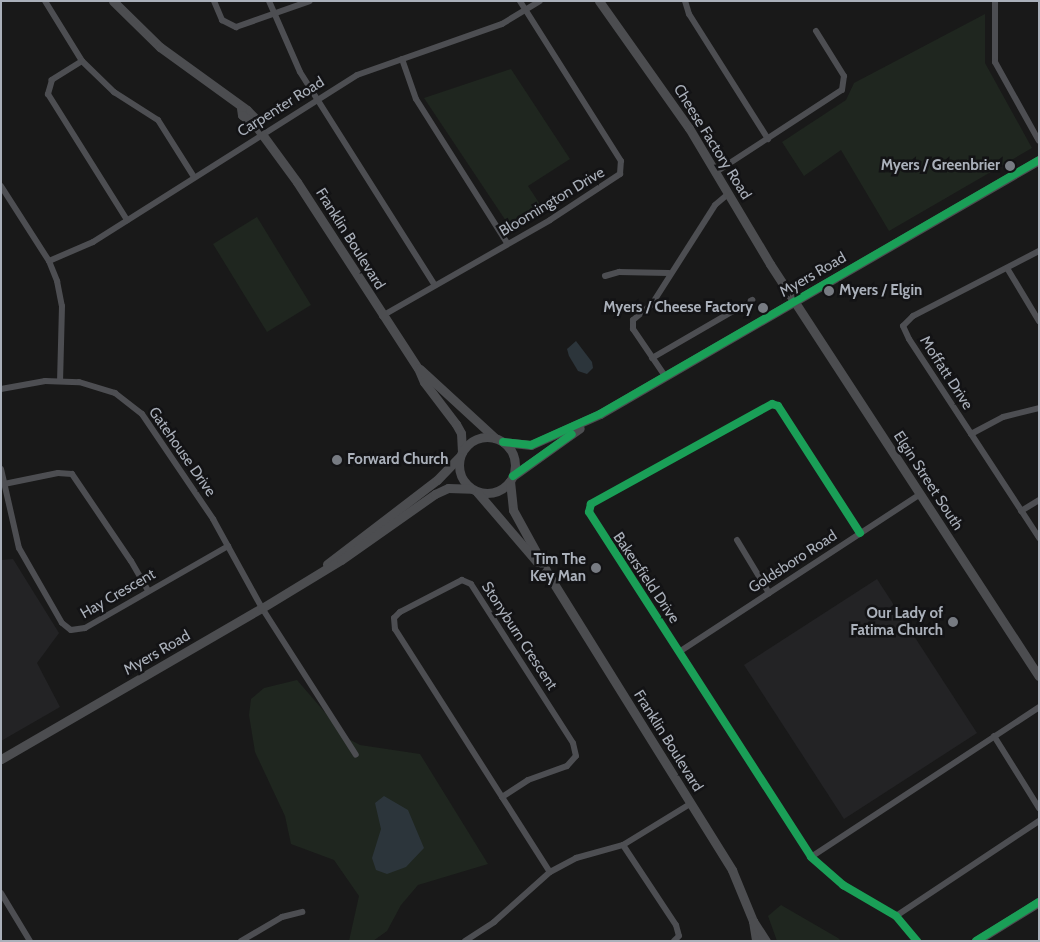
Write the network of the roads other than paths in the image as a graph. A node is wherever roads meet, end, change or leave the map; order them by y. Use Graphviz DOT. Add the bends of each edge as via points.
graph roads {
  1 [pos="45,1"];
  2 [pos="113,1"];
  3 [pos="214,1"];
  4 [pos="269,1"];
  5 [pos="310,1"];
  6 [pos="520,1"];
  7 [pos="540,1"];
  8 [pos="599,1"];
  9 [pos="685,1"];
  10 [pos="995,1"];
  11 [pos="526,10"];
  12 [pos="273,14"];
  13 [pos="816,31"];
  14 [pos="402,59"];
  15 [pos="82,61"];
  16 [pos="316,99"];
  17 [pos="262,134"];
  18 [pos="768,139"];
  19 [pos="1039,141"];
  20 [pos="1039,160"];
  21 [pos="716,172"];
  22 [pos="194,177"];
  23 [pos="1,186"];
  24 [pos="728,194"];
  25 [pos="127,220"];
  26 [pos="508,243"];
  27 [pos="1039,251"];
  28 [pos="49,261"];
  29 [pos="1007,268"];
  30 [pos="669,273"];
  31 [pos="605,276"];
  32 [pos="434,284"];
  33 [pos="752,300"];
  34 [pos="796,301"];
  35 [pos="382,316"];
  36 [pos="1039,321"];
  37 [pos="652,358"];
  38 [pos="418,368"];
  39 [pos="665,376"];
  40 [pos="60,380"];
  41 [pos="1,389"];
  42 [pos="1039,408"];
  43 [pos="600,414"];
  44 [pos="971,434"];
  45 [pos="499,440"];
  46 [pos="461,455"];
  47 [pos="1,469"];
  48 [pos="512,478"];
  49 [pos="4,484"];
  50 [pos="474,490"];
  51 [pos="920,494"];
  52 [pos="1039,500"];
  53 [pos="1021,511"];
  54 [pos="860,533"];
  55 [pos="1039,538"];
  56 [pos="737,540"];
  57 [pos="228,546"];
  58 [pos="323,568"];
  59 [pos="551,579"];
  60 [pos="148,591"];
  61 [pos="768,593"];
  62 [pos="262,608"];
  63 [pos="679,652"];
  64 [pos="1039,676"];
  65 [pos="1039,707"];
  66 [pos="994,736"];
  67 [pos="356,755"];
  68 [pos="1,759"];
  69 [pos="502,796"];
  70 [pos="690,804"];
  71 [pos="1039,808"];
  72 [pos="1039,821"];
  73 [pos="623,845"];
  74 [pos="811,857"];
  75 [pos="550,872"];
  76 [pos="1,893"];
  77 [pos="1039,902"];
  78 [pos="302,912"];
  79 [pos="896,916"];
  80 [pos="753,921"];
  81 [pos="30,941"];
  82 [pos="241,941"];
  83 [pos="465,941"];
  84 [pos="674,941"];
  85 [pos="756,941"];
  86 [pos="766,941"];
  87 [pos="917,941"];
  88 [pos="976,941"];
  1 -- 15 [label="street"];
  2 -- 17 [label="main road, Franklin Boulevard" via="145,35 241,108 242,115"];
  3 -- 12 [label="street" via="222,20 232,26 241,26"];
  4 -- 12 [label="street"];
  5 -- 12 [label="street"];
  6 -- 11 [label="street"];
  7 -- 11 [label="street, Carpenter Road"];
  8 -- 21 [label="main road, Cheese Factory Road" via="662,87"];
  9 -- 18 [label="street" via="689,14"];
  10 -- 19 [label="street" via="995,62"];
  11 -- 14 [label="street, Carpenter Road" via="502,24"];
  11 -- 26 [label="street, Bloomington Drive" via="621,160 622,170 618,177"];
  12 -- 16 [label="street" via="289,52"];
  13 -- 18 [label="street" via="844,76 842,90"];
  14 -- 16 [label="street, Carpenter Road" via="356,75"];
  14 -- 26 [label="street" via="416,99"];
  15 -- 22 [label="street" via="114,92 158,120"];
  15 -- 25 [label="street" via="52,80 48,94"];
  16 -- 17 [label="street, Carpenter Road"];
  16 -- 32 [label="street"];
  17 -- 22 [label="street, Carpenter Road"];
  17 -- 35 [label="main road, Franklin Boulevard" via="297,182"];
  18 -- 21 [label="street"];
  20 -- 34 [label="main road, Myers Road"];
  21 -- 24 [label="main road, Cheese Factory Road"];
  22 -- 25 [label="street, Carpenter Road"];
  23 -- 28 [label="street"];
  24 -- 30 [label="street" via="715,205"];
  24 -- 34 [label="main road, Cheese Factory Road"];
  25 -- 28 [label="street, Carpenter Road" via="93,242"];
  26 -- 32 [label="street, Bloomington Drive"];
  27 -- 29 [label="street, Moffatt Drive"];
  28 -- 40 [label="street" via="62,306"];
  29 -- 36 [label="street"];
  29 -- 44 [label="street, Moffatt Drive" via="914,316 904,326 909,339"];
  30 -- 31 [label="street" via="619,272"];
  30 -- 37 [label="street" via="652,304 633,320 634,329"];
  32 -- 35 [label="street, Bloomington Drive"];
  33 -- 37 [label="street"];
  34 -- 39 [label="main road, Myers Road"];
  34 -- 51 [label="main road, Elgin Street South"];
  35 -- 38 [label="main road, Franklin Boulevard"];
  37 -- 39 [label="street"];
  38 -- 45 [label="main road, Franklin Boulevard"];
  38 -- 46 [label="main road, Franklin Boulevard" via="424,382 461,433"];
  39 -- 43 [label="main road, Myers Road"];
  40 -- 41 [label="street, Gatehouse Drive"];
  40 -- 57 [label="street, Gatehouse Drive" via="98,386 115,393 142,414"];
  42 -- 44 [label="street" via="1004,417"];
  43 -- 45 [label="main road, Myers Road" via="531,445"];
  43 -- 48 [label="main road, Myers Road"];
  44 -- 53 [label="street, Moffatt Drive"];
  45 -- 46 [label="main road" via="476,439"];
  45 -- 48 [label="main road" via="513,454"];
  46 -- 50 [label="main road" via="460,475"];
  46 -- 58 [label="main road, Myers Road" via="437,480"];
  47 -- 49 [label="street, Hay Crescent"];
  48 -- 50 [label="main road" via="496,492"];
  48 -- 59 [label="main road, Franklin Boulevard" via="513,510"];
  49 -- 60 [label="street" via="58,473 72,474 132,561"];
  49 -- 60 [label="street, Hay Crescent" via="19,548 66,628 85,628"];
  50 -- 58 [label="main road, Myers Road" via="448,488 435,494 341,560"];
  50 -- 59 [label="main road, Franklin Boulevard"];
  51 -- 54 [label="street, Goldsboro Road"];
  51 -- 64 [label="main road, Elgin Street South"];
  52 -- 53 [label="street"];
  53 -- 55 [label="street, Moffatt Drive"];
  54 -- 61 [label="street, Goldsboro Road"];
  54 -- 63 [label="street, Bakersfield Drive" via="778,406 772,404 590,504 593,522"];
  56 -- 61 [label="street"];
  57 -- 60 [label="street, Hay Crescent"];
  57 -- 62 [label="street, Gatehouse Drive"];
  58 -- 62 [label="main road, Myers Road"];
  59 -- 70 [label="main road, Franklin Boulevard"];
  61 -- 63 [label="street, Goldsboro Road"];
  62 -- 67 [label="street, Gatehouse Drive"];
  62 -- 68 [label="main road, Myers Road"];
  63 -- 74 [label="street, Bakersfield Drive"];
  65 -- 66 [label="street"];
  66 -- 71 [label="street"];
  66 -- 74 [label="street"];
  69 -- 69 [label="street, Stonyburn Crescent" via="528,780 567,766 576,756 573,743 471,584 462,580 394,618 396,628"];
  69 -- 75 [label="street, Stonyburn Crescent"];
  70 -- 73 [label="street"];
  70 -- 80 [label="main road, Franklin Boulevard" via="732,870"];
  72 -- 79 [label="street"];
  73 -- 75 [label="street" via="576,858"];
  73 -- 84 [label="street" via="676,925 679,936"];
  74 -- 79 [label="street, Bakersfield Drive" via="843,885"];
  75 -- 83 [label="street" via="494,922"];
  76 -- 81 [label="street"];
  77 -- 88 [label="main road"];
  78 -- 82 [label="street" via="282,917"];
  79 -- 87 [label="street, Bakersfield Drive"];
  80 -- 85 [label="main road, Franklin Boulevard"];
  80 -- 86 [label="main road, Franklin Boulevard"];
}
